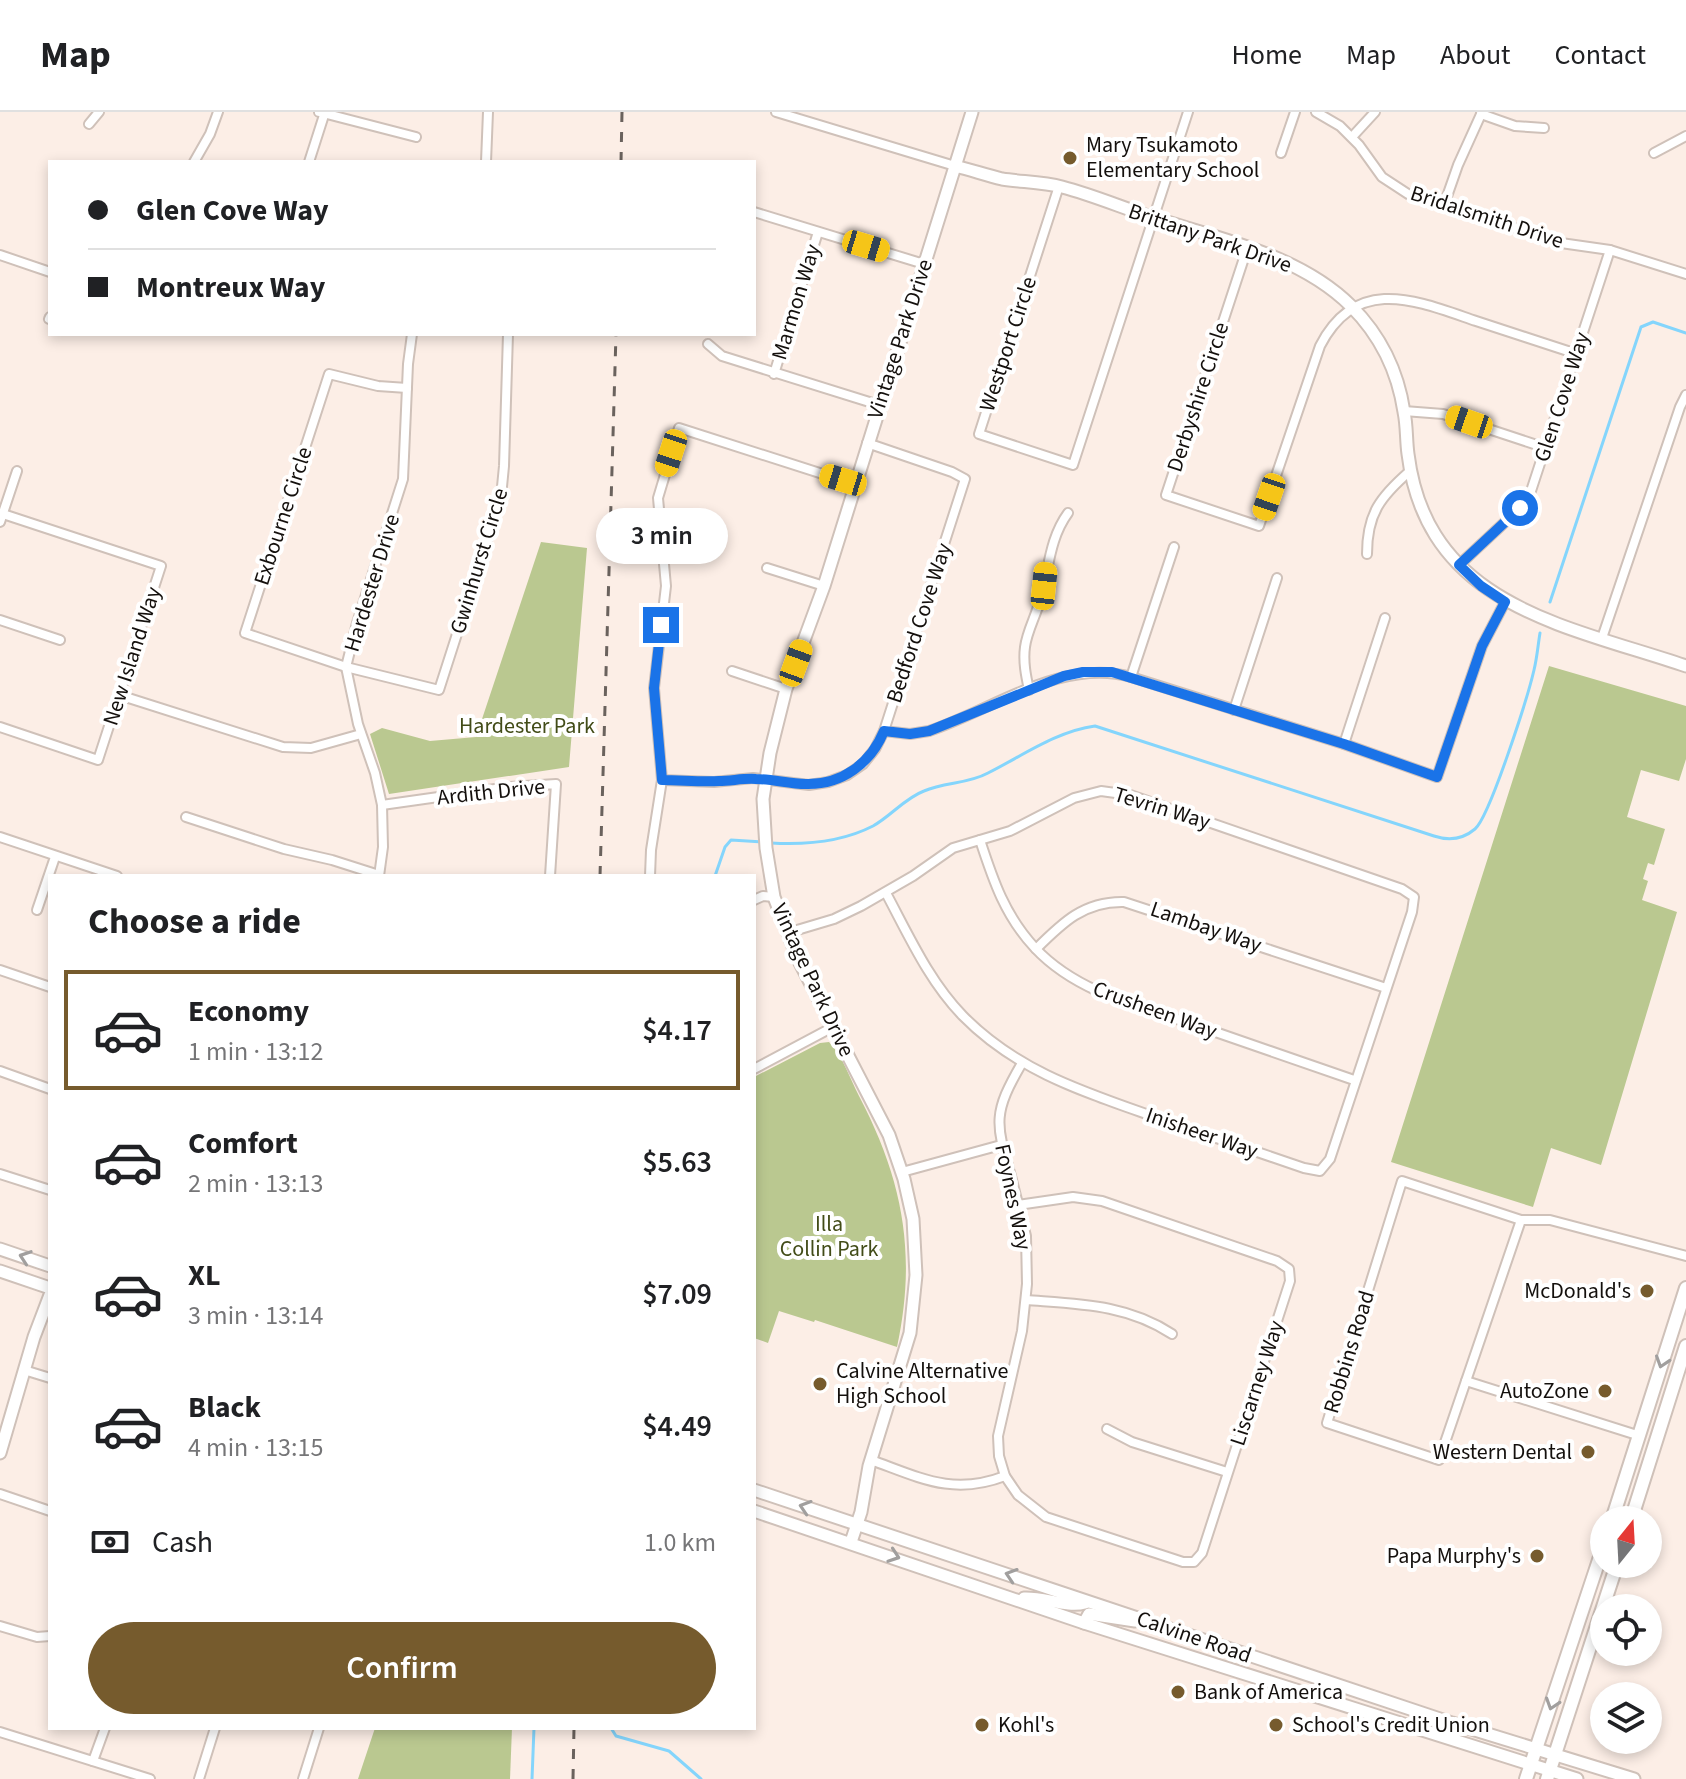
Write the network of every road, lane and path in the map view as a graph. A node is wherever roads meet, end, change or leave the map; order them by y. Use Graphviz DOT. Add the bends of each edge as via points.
graph roads {
  1 [pos="99,112"];
  2 [pos="218,112"];
  3 [pos="323,112"];
  4 [pos="488,112"];
  5 [pos="776,112"];
  6 [pos="972,112"];
  7 [pos="1188,112"];
  8 [pos="1295,112"];
  9 [pos="1316,112"];
  10 [pos="1375,112"];
  11 [pos="1481,113"];
  12 [pos="89,124"];
  13 [pos="1544,128"];
  14 [pos="1686,136"];
  15 [pos="416,137"];
  16 [pos="1352,137"];
  17 [pos="1281,153"];
  18 [pos="1654,153"];
  19 [pos="195,160"];
  20 [pos="310,160"];
  21 [pos="486,160"];
  22 [pos="955,166"];
  23 [pos="1059,186"];
  24 [pos="1444,205"];
  25 [pos="756,213"];
  26 [pos="1153,217"];
  27 [pos="818,232"];
  28 [pos="1247,249"];
  29 [pos="1610,250"];
  30 [pos="0,255"];
  31 [pos="924,264"];
  32 [pos="48,271"];
  33 [pos="1686,274"];
  34 [pos="1354,309"];
  35 [pos="412,336"];
  36 [pos="508,336"];
  37 [pos="708,344"];
  38 [pos="1577,354"];
  39 [pos="774,374"];
  40 [pos="407,388"];
  41 [pos="1686,395"];
  42 [pos="879,405"];
  43 [pos="1404,411"];
  44 [pos="867,443"];
  45 [pos="1546,448"];
  46 [pos="17,471"];
  47 [pos="1410,471"];
  48 [pos="854,484"];
  49 [pos="1068,513"];
  50 [pos="2,518"];
  51 [pos="1174,547"];
  52 [pos="1367,554"];
  53 [pos="1459,565"];
  54 [pos="767,568"];
  55 [pos="1277,578"];
  56 [pos="824,586"];
  57 [pos="1505,602"];
  58 [pos="1385,618"];
  59 [pos="0,620"];
  60 [pos="1602,638"];
  61 [pos="60,640"];
  62 [pos="1686,666"];
  63 [pos="346,667"];
  64 [pos="732,671"];
  65 [pos="1131,677"];
  66 [pos="786,689"];
  67 [pos="1029,690"];
  68 [pos="119,695"];
  69 [pos="1234,710"];
  70 [pos="0,727"];
  71 [pos="884,731"];
  72 [pos="361,734"];
  73 [pos="1344,744"];
  74 [pos="765,779"];
  75 [pos="662,780"];
  76 [pos="382,805"];
  77 [pos="186,817"];
  78 [pos="0,837"];
  79 [pos="980,840"];
  80 [pos="55,857"];
  81 [pos="49,874"];
  82 [pos="110,874"];
  83 [pos="376,874"];
  84 [pos="379,874"];
  85 [pos="550,874"];
  86 [pos="650,874"];
  87 [pos="48,878"];
  88 [pos="886,893"];
  89 [pos="774,897"];
  90 [pos="1414,897"];
  91 [pos="756,899"];
  92 [pos="37,910"];
  93 [pos="787,933"];
  94 [pos="1036,949"];
  95 [pos="0,970"];
  96 [pos="48,986"];
  97 [pos="1386,988"];
  98 [pos="833,1027"];
  99 [pos="1022,1063"];
  100 [pos="756,1065"];
  101 [pos="0,1071"];
  102 [pos="1354,1080"];
  103 [pos="48,1088"];
  104 [pos="1001,1145"];
  105 [pos="902,1172"];
  106 [pos="0,1174"];
  107 [pos="48,1189"];
  108 [pos="1018,1205"];
  109 [pos="1521,1220"];
  110 [pos="0,1249"];
  111 [pos="1686,1256"];
  112 [pos="48,1265"];
  113 [pos="0,1271"];
  114 [pos="48,1287"];
  115 [pos="1686,1288"];
  116 [pos="1026,1300"];
  117 [pos="48,1301"];
  118 [pos="1172,1334"];
  119 [pos="1686,1346"];
  120 [pos="24,1370"];
  121 [pos="48,1377"];
  122 [pos="1466,1381"];
  123 [pos="1107,1429"];
  124 [pos="1637,1435"];
  125 [pos="0,1453"];
  126 [pos="871,1460"];
  127 [pos="1227,1472"];
  128 [pos="1005,1476"];
  129 [pos="756,1491"];
  130 [pos="0,1494"];
  131 [pos="1616,1506"];
  132 [pos="1635,1506"];
  133 [pos="48,1510"];
  134 [pos="756,1512"];
  135 [pos="857,1524"];
  136 [pos="851,1542"];
  137 [pos="1593,1578"];
  138 [pos="1611,1578"];
  139 [pos="1015,1598"];
  140 [pos="1087,1601"];
  141 [pos="1147,1621"];
  142 [pos="1084,1623"];
  143 [pos="0,1626"];
  144 [pos="48,1636"];
  145 [pos="1236,1670"];
  146 [pos="1302,1673"];
  147 [pos="104,1730"];
  148 [pos="214,1730"];
  149 [pos="318,1730"];
  150 [pos="0,1732"];
  151 [pos="1537,1748"];
  152 [pos="1555,1753"];
  153 [pos="93,1761"];
  154 [pos="1531,1764"];
  155 [pos="1549,1775"];
  156 [pos="150,1779"];
  157 [pos="199,1779"];
  158 [pos="303,1779"];
  159 [pos="1526,1779"];
  160 [pos="1577,1779"];
  161 [pos="1634,1779"];
  1 -- 12 [label="street"];
  2 -- 19 [label="street"];
  3 -- 15 [label="street"];
  3 -- 20 [label="street"];
  4 -- 21 [label="street"];
  5 -- 22 [label="street"];
  6 -- 22 [label="street, Vintage Park Drive"];
  7 -- 26 [label="street"];
  8 -- 17 [label="street"];
  9 -- 16 [label="street, Bridalsmith Drive"];
  10 -- 16 [label="street"];
  11 -- 13 [label="street" via="1515,126"];
  11 -- 24 [label="street"];
  14 -- 18 [label="street"];
  16 -- 24 [label="street, Bridalsmith Drive" via="1390,183"];
  22 -- 23 [label="street, Brittany Park Drive"];
  22 -- 31 [label="street, Vintage Park Drive"];
  23 -- 26 [label="street, Brittany Park Drive"];
  23 -- 26 [label="street, Westport Circle" via="979,434 1073,465"];
  24 -- 29 [label="street, Bridalsmith Drive" via="1561,243"];
  25 -- 27 [label="street"];
  26 -- 28 [label="street, Brittany Park Drive"];
  27 -- 31 [label="street, Marmon Way"];
  27 -- 39 [label="street, Marmon Way"];
  28 -- 34 [label="street, Brittany Park Drive" via="1302,270"];
  28 -- 34 [label="street, Derbyshire Circle" via="1166,495 1259,526 1320,346 1336,322"];
  29 -- 33 [label="street, Bridalsmith Drive"];
  29 -- 38 [label="street, Glen Cove Way"];
  30 -- 32 [label="street"];
  31 -- 42 [label="street, Vintage Park Drive"];
  34 -- 38 [label="street" via="1382,299 1412,300"];
  34 -- 43 [label="street, Brittany Park Drive" via="1383,348"];
  35 -- 40 [label="street, Hardester Drive"];
  36 -- 63 [label="street, Gwinhurst Circle" via="501,497 439,690"];
  37 -- 39 [label="street" via="722,356"];
  38 -- 45 [label="street, Glen Cove Way"];
  39 -- 42 [label="street, Marmon Way"];
  40 -- 63 [label="street, Hardester Drive" via="403,479"];
  40 -- 63 [label="street, Exbourne Circle" via="329,374 245,633"];
  41 -- 60 [label="street"];
  42 -- 44 [label="street, Vintage Park Drive"];
  43 -- 45 [label="street" via="1443,414"];
  43 -- 47 [label="street, Brittany Park Drive"];
  44 -- 48 [label="street, Vintage Park Drive"];
  44 -- 71 [label="street, Bedford Cove Way" via="965,479"];
  45 -- 53 [label="street, Glen Cove Way" via="1526,499"];
  46 -- 50 [label="street"];
  47 -- 52 [label="street" via="1376,509"];
  47 -- 53 [label="street, Brittany Park Drive" via="1431,529"];
  48 -- 56 [label="street, Vintage Park Drive"];
  48 -- 75 [label="street" via="679,428 658,498 666,586 654,688"];
  49 -- 67 [label="street" via="1048,558 1027,639"];
  50 -- 68 [label="street, New Island Way" via="161,566"];
  51 -- 65 [label="street"];
  53 -- 57 [label="street, Brittany Park Drive"];
  54 -- 56 [label="street"];
  55 -- 69 [label="street"];
  56 -- 66 [label="street, Vintage Park Drive"];
  57 -- 60 [label="street, Brittany Park Drive"];
  57 -- 73 [label="street" via="1482,646 1437,777"];
  58 -- 73 [label="street"];
  59 -- 61 [label="street"];
  60 -- 62 [label="street, Brittany Park Drive"];
  63 -- 72 [label="street, Hardester Drive"];
  64 -- 66 [label="street"];
  65 -- 67 [label="street" via="1083,672"];
  65 -- 69 [label="street"];
  66 -- 74 [label="street, Vintage Park Drive"];
  67 -- 71 [label="street" via="929,731"];
  68 -- 70 [label="street, New Island Way" via="98,760"];
  68 -- 72 [label="street" via="283,747 311,748"];
  69 -- 73 [label="street"];
  71 -- 74 [label="street, Bedford Cove Way" via="863,764 838,779 809,785"];
  72 -- 76 [label="street, Hardester Drive"];
  74 -- 75 [label="street, Bedford Cove Way"];
  74 -- 89 [label="street, Vintage Park Drive" via="766,848"];
  75 -- 86 [label="street"];
  76 -- 84 [label="street, Hardester Drive"];
  76 -- 85 [label="street, Ardith Drive" via="556,784"];
  77 -- 83 [label="street"];
  78 -- 80 [label="street"];
  79 -- 88 [label="street, Tevrin Way" via="945,853"];
  79 -- 90 [label="street, Tevrin Way" via="1010,831 1083,794 1121,792"];
  79 -- 94 [label="street, Crusheen Way" via="1006,909"];
  80 -- 81 [label="street"];
  80 -- 82 [label="street"];
  87 -- 92 [label="street"];
  88 -- 93 [label="street, Tevrin Way" via="834,919"];
  88 -- 99 [label="street, Inisheer Way" via="949,1000 992,1043"];
  89 -- 91 [label="street"];
  89 -- 93 [label="street, Vintage Park Drive"];
  90 -- 97 [label="street, Inisheer Way"];
  93 -- 98 [label="street, Vintage Park Drive"];
  94 -- 97 [label="street, Lambay Way" via="1077,912 1104,902 1124,902"];
  94 -- 102 [label="street, Crusheen Way" via="1101,993"];
  95 -- 96 [label="street"];
  97 -- 102 [label="street, Inisheer Way"];
  98 -- 100 [label="street"];
  98 -- 105 [label="street, Vintage Park Drive" via="883,1122"];
  99 -- 102 [label="street, Inisheer Way" via="1066,1086 1320,1171 1330,1159"];
  99 -- 104 [label="street, Foynes Way" via="1004,1097 998,1128"];
  101 -- 103 [label="street"];
  104 -- 105 [label="street"];
  104 -- 108 [label="street, Foynes Way"];
  105 -- 126 [label="street, Vintage Park Drive" via="915,1239 913,1315"];
  106 -- 107 [label="street"];
  108 -- 116 [label="street, Foynes Way" via="1026,1236"];
  108 -- 127 [label="street, Liscarney Way" via="1073,1197 1102,1201 1289,1269 1290,1281"];
  109 -- 111 [label="street, Robbins Road" via="1550,1220"];
  109 -- 122 [label="street, Robbins Road"];
  109 -- 122 [label="street, Robbins Road" via="1402,1181 1327,1423 1439,1460"];
  112 -- 110 [label="street, one-way"];
  113 -- 114 [label="street"];
  115 -- 124 [label="main road, one-way"];
  116 -- 118 [label="street" via="1109,1307"];
  116 -- 128 [label="street, Foynes Way" via="998,1436"];
  117 -- 120 [label="street"];
  119 -- 132 [label="main road"];
  120 -- 121 [label="street"];
  120 -- 125 [label="street"];
  122 -- 124 [label="street"];
  123 -- 127 [label="street"];
  124 -- 131 [label="main road"];
  126 -- 128 [label="street" via="959,1486"];
  126 -- 135 [label="street, Vintage Park Drive"];
  127 -- 128 [label="street, Liscarney Way" via="1202,1553 1194,1562 1046,1517 1018,1495"];
  135 -- 129 [label="street, Calvine Road, one-way"];
  130 -- 133 [label="street"];
  134 -- 136 [label="street, Calvine Road"];
  135 -- 136 [label="street, Vintage Park Drive"];
  140 -- 135 [label="street, Calvine Road, one-way"];
  136 -- 139 [label="street, Calvine Road, one-way"];
  137 -- 151 [label="main road, one-way"];
  138 -- 152 [label="main road"];
  139 -- 140 [label="street" via="1079,1605"];
  139 -- 142 [label="street, Calvine Road"];
  140 -- 141 [label="street, Calvine Road"];
  141 -- 142 [label="street" via="1095,1614 1086,1616"];
  141 -- 146 [label="street, Calvine Road"];
  142 -- 145 [label="street, Calvine Road"];
  143 -- 144 [label="street"];
  145 -- 146 [label="street" via="1247,1664"];
  145 -- 154 [label="street, Calvine Road"];
  146 -- 151 [label="street, Calvine Road"];
  147 -- 153 [label="street"];
  148 -- 157 [label="street"];
  149 -- 158 [label="street"];
  150 -- 153 [label="street"];
  151 -- 152 [label="street, Calvine Road"];
  151 -- 154 [label="main road"];
  152 -- 155 [label="main road"];
  152 -- 161 [label="street, Calvine Road"];
  153 -- 156 [label="street"];
  154 -- 155 [label="street, Calvine Road"];
  154 -- 159 [label="main road"];
  155 -- 160 [label="street, Calvine Road"];
}
